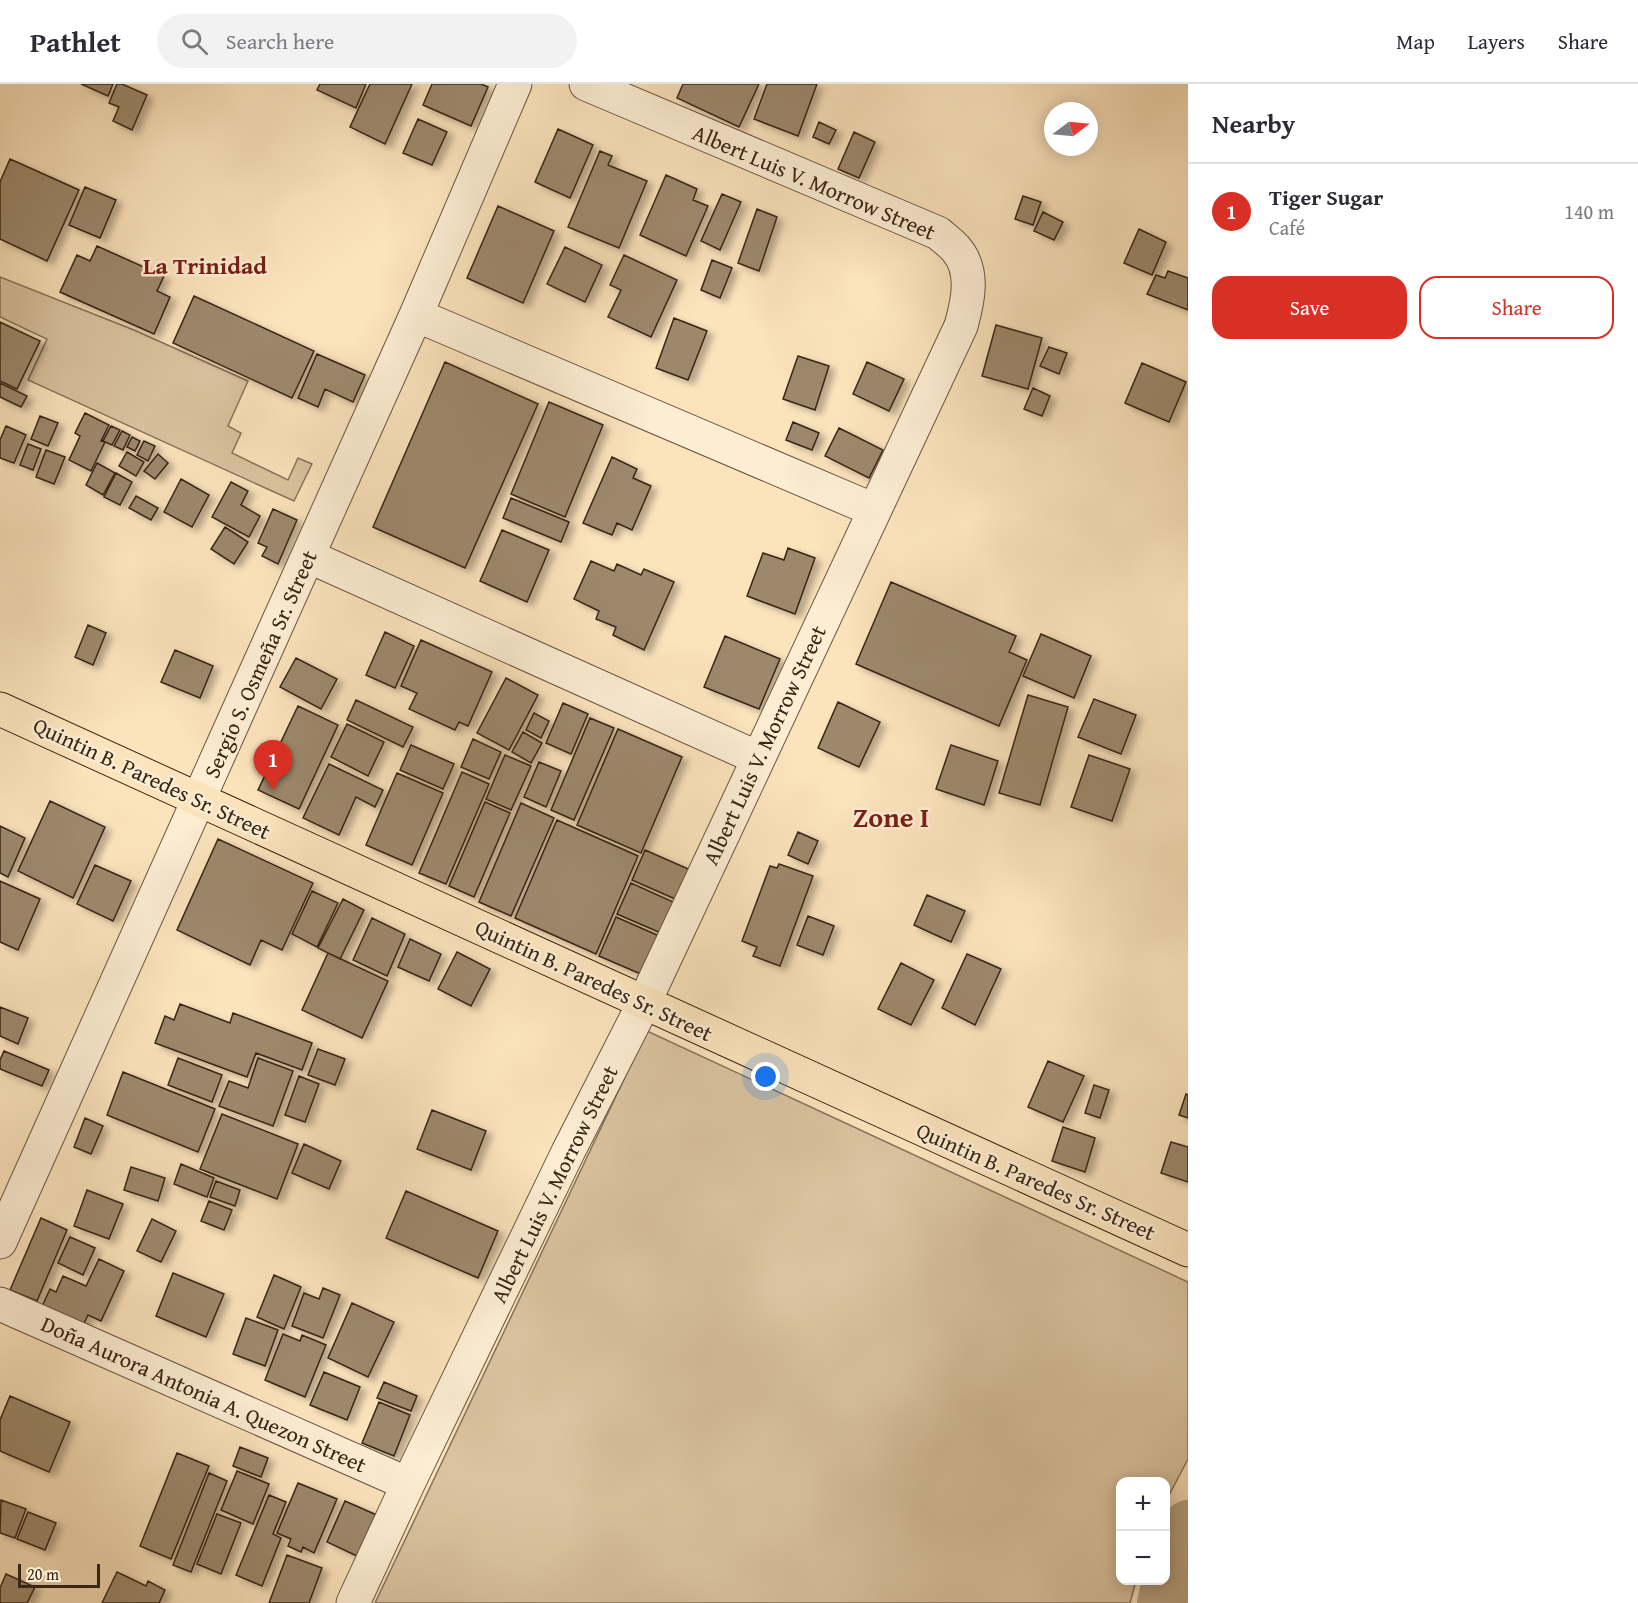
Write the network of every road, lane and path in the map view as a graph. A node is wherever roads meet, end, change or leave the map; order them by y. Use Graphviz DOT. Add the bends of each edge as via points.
graph roads {
  1 [pos="514,84"];
  2 [pos="586,84"];
  3 [pos="416,315"];
  4 [pos="874,510"];
  5 [pos="308,556"];
  6 [pos="0,709"];
  7 [pos="758,758"];
  8 [pos="200,800"];
  9 [pos="644,1003"];
  10 [pos="0,1242"];
  11 [pos="1188,1251"];
  12 [pos="0,1304"];
  13 [pos="408,1484"];
  14 [pos="353,1603"];
  1 -- 3 [label="street, Sergio S. Osmeña Sr. Street"];
  2 -- 4 [label="street, Albert Luis V. Morrow Street" via="938,233 957,250 968,274 969,298 961,326"];
  3 -- 4 [label="street"];
  3 -- 5 [label="street, Sergio S. Osmeña Sr. Street"];
  4 -- 7 [label="street, Albert Luis V. Morrow Street"];
  5 -- 7 [label="street"];
  5 -- 8 [label="street, Sergio S. Osmeña Sr. Street"];
  6 -- 8 [label="main road, Quintin B. Paredes Sr. Street"];
  7 -- 9 [label="street, Albert Luis V. Morrow Street"];
  8 -- 9 [label="main road, Quintin B. Paredes Sr. Street"];
  8 -- 10 [label="street, Sergio S. Osmeña Sr. Street"];
  9 -- 11 [label="main road, Quintin B. Paredes Sr. Street"];
  9 -- 13 [label="street, Albert Luis V. Morrow Street"];
  12 -- 13 [label="street, Doña Aurora Antonia A. Quezon Street"];
  13 -- 14 [label="street, Albert Luis V. Morrow Street"];
}
